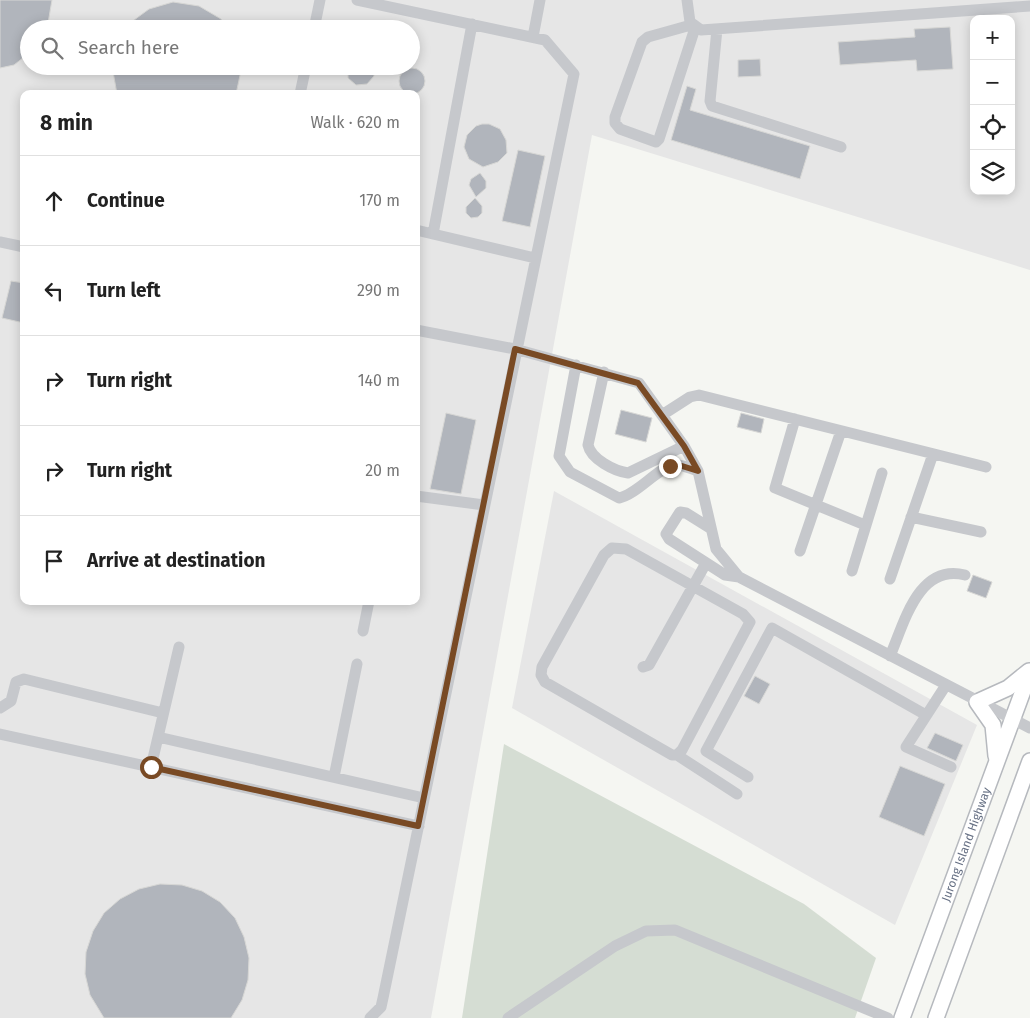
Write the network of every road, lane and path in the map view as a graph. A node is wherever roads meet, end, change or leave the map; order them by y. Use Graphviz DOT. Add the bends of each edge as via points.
graph roads {
  1 [pos="320,0"];
  2 [pos="357,0"];
  3 [pos="540,0"];
  4 [pos="687,0"];
  5 [pos="1030,6"];
  6 [pos="316,20"];
  7 [pos="472,24"];
  8 [pos="693,26"];
  9 [pos="717,29"];
  10 [pos="532,37"];
  11 [pos="304,75"];
  12 [pos="301,90"];
  13 [pos="841,147"];
  14 [pos="420,231"];
  15 [pos="433,234"];
  16 [pos="0,242"];
  17 [pos="20,246"];
  18 [pos="535,258"];
  19 [pos="420,331"];
  20 [pos="515,349"];
  21 [pos="576,365"];
  22 [pos="604,372"];
  23 [pos="662,415"];
  24 [pos="795,419"];
  25 [pos="841,430"];
  26 [pos="684,446"];
  27 [pos="933,454"];
  28 [pos="986,467"];
  29 [pos="698,471"];
  30 [pos="882,473"];
  31 [pos="420,497"];
  32 [pos="484,505"];
  33 [pos="816,505"];
  34 [pos="911,517"];
  35 [pos="864,526"];
  36 [pos="710,528"];
  37 [pos="981,532"];
  38 [pos="800,550"];
  39 [pos="706,563"];
  40 [pos="852,571"];
  41 [pos="965,575"];
  42 [pos="739,577"];
  43 [pos="890,579"];
  44 [pos="693,586"];
  45 [pos="368,605"];
  46 [pos="363,631"];
  47 [pos="179,647"];
  48 [pos="890,656"];
  49 [pos="357,664"];
  50 [pos="644,668"];
  51 [pos="1030,671"];
  52 [pos="946,685"];
  53 [pos="977,702"];
  54 [pos="0,708"];
  55 [pos="163,713"];
  56 [pos="926,716"];
  57 [pos="1012,720"];
  58 [pos="1030,728"];
  59 [pos="0,734"];
  60 [pos="158,738"];
  61 [pos="677,755"];
  62 [pos="1030,761"];
  63 [pos="996,764"];
  64 [pos="151,767"];
  65 [pos="951,767"];
  66 [pos="1027,776"];
  67 [pos="334,777"];
  68 [pos="748,777"];
  69 [pos="737,794"];
  70 [pos="424,798"];
  71 [pos="418,826"];
  72 [pos="370,1018"];
  73 [pos="508,1018"];
  74 [pos="888,1018"];
  75 [pos="902,1018"];
  76 [pos="936,1018"];
  1 -- 6 [label="street"];
  2 -- 7 [label="street"];
  3 -- 10 [label="street"];
  4 -- 8 [label="street" via="689,20"];
  5 -- 9 [label="street"];
  7 -- 10 [label="street"];
  7 -- 15 [label="street"];
  8 -- 8 [label="street" via="659,139 656,142 620,130 615,124 615,117 642,42 648,37"];
  8 -- 9 [label="street" via="701,30"];
  9 -- 13 [label="street" via="712,106"];
  10 -- 18 [label="street" via="547,42 574,74"];
  11 -- 12 [label="street"];
  14 -- 15 [label="street"];
  15 -- 18 [label="street"];
  16 -- 17 [label="street"];
  18 -- 20 [label="street"];
  19 -- 20 [label="street"];
  20 -- 21 [label="street"];
  20 -- 32 [label="street"];
  21 -- 22 [label="street"];
  21 -- 29 [label="street" via="559,456 570,472 619,498 670,466"];
  22 -- 23 [label="street" via="638,383"];
  22 -- 26 [label="street" via="588,445 594,457 628,473"];
  23 -- 24 [label="street" via="690,397 699,395"];
  23 -- 26 [label="street"];
  24 -- 25 [label="street"];
  24 -- 33 [label="street" via="775,488"];
  25 -- 27 [label="street"];
  25 -- 33 [label="street"];
  26 -- 29 [label="street"];
  27 -- 28 [label="street"];
  27 -- 34 [label="street"];
  29 -- 36 [label="street"];
  30 -- 35 [label="street"];
  31 -- 32 [label="street"];
  32 -- 70 [label="street"];
  33 -- 35 [label="street"];
  33 -- 38 [label="street"];
  34 -- 37 [label="street"];
  34 -- 43 [label="street"];
  35 -- 40 [label="street"];
  36 -- 39 [label="street" via="680,512 666,534"];
  36 -- 42 [label="street" via="717,554"];
  39 -- 42 [label="street" via="725,575"];
  39 -- 44 [label="street"];
  41 -- 48 [label="street" via="956,573 933,578 920,589"];
  42 -- 48 [label="street"];
  44 -- 50 [label="street"];
  44 -- 61 [label="street" via="743,614 750,622"];
  44 -- 61 [label="street" via="626,550 612,548 599,564 541,674 554,689"];
  45 -- 46 [label="street"];
  47 -- 55 [label="street"];
  48 -- 52 [label="street"];
  49 -- 67 [label="street"];
  51 -- 53 [label="main road" via="1008,688"];
  51 -- 57 [label="main road, Jurong Island Highway"];
  52 -- 53 [label="street"];
  52 -- 56 [label="street"];
  53 -- 57 [label="street"];
  53 -- 63 [label="main road" via="993,725"];
  54 -- 55 [label="street" via="10,701 16,682 24,679"];
  55 -- 60 [label="street"];
  56 -- 65 [label="street" via="906,747"];
  56 -- 68 [label="street" via="772,628 706,751"];
  57 -- 58 [label="street"];
  57 -- 63 [label="main road, Jurong Island Highway"];
  59 -- 64 [label="street"];
  60 -- 64 [label="street"];
  60 -- 67 [label="street"];
  61 -- 69 [label="street"];
  62 -- 66 [label="main road"];
  63 -- 75 [label="main road, Jurong Island Highway"];
  64 -- 71 [label="street"];
  66 -- 76 [label="main road"];
  67 -- 70 [label="street"];
  70 -- 71 [label="street"];
  71 -- 72 [label="street" via="384,998 381,1007"];
  73 -- 74 [label="street" via="614,946 646,931 675,930"];
}
